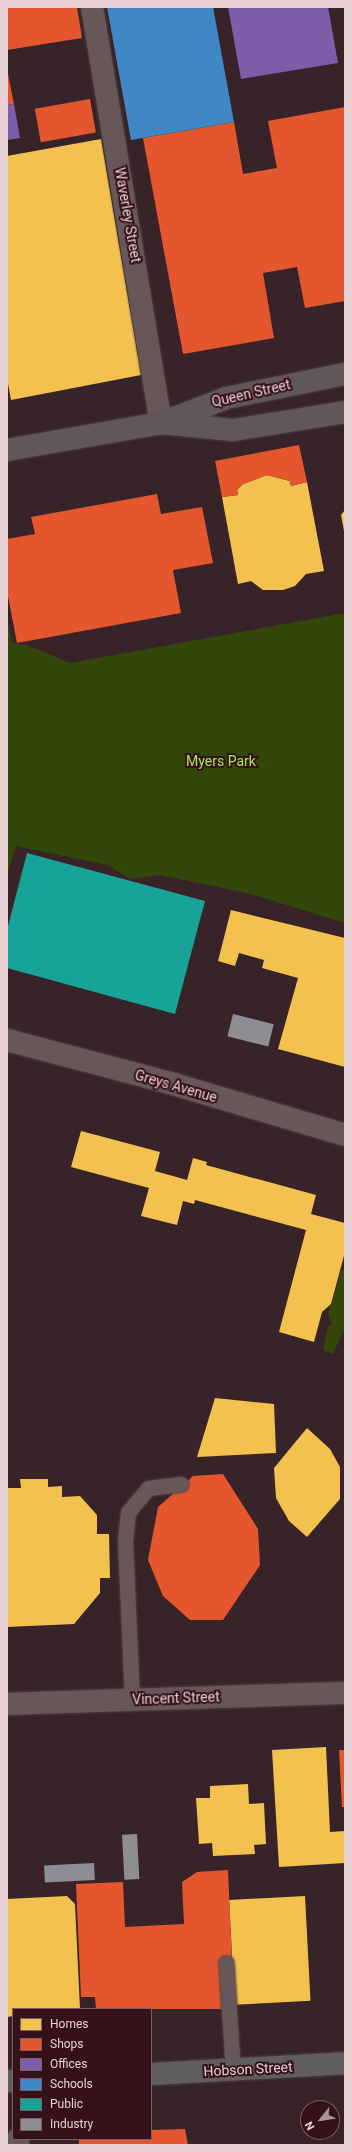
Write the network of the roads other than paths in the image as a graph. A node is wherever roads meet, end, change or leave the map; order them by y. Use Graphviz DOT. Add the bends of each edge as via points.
graph roads {
  1 [pos="92,7"];
  2 [pos="345,374"];
  3 [pos="345,412"];
  4 [pos="161,423"];
  5 [pos="7,450"];
  6 [pos="7,1040"];
  7 [pos="345,1135"];
  8 [pos="181,1484"];
  9 [pos="345,1693"];
  10 [pos="132,1700"];
  11 [pos="7,1704"];
  12 [pos="226,1963"];
  13 [pos="345,2063"];
  14 [pos="233,2070"];
  15 [pos="152,2074"];
  1 -- 4 [label="street, Waverley Street"];
  2 -- 4 [label="main road, Queen Street" via="226,398"];
  3 -- 4 [label="main road, Queen Street" via="233,430"];
  4 -- 5 [label="main road, Queen Street"];
  6 -- 7 [label="street, Greys Avenue" via="170,1083"];
  8 -- 10 [label="lane" via="148,1488 128,1512 125,1536"];
  9 -- 10 [label="street, Vincent Street"];
  10 -- 11 [label="street, Vincent Street"];
  12 -- 14 [label="lane"];
  13 -- 14 [label="main road, Hobson Street"];
  14 -- 15 [label="main road, Hobson Street"];
}
